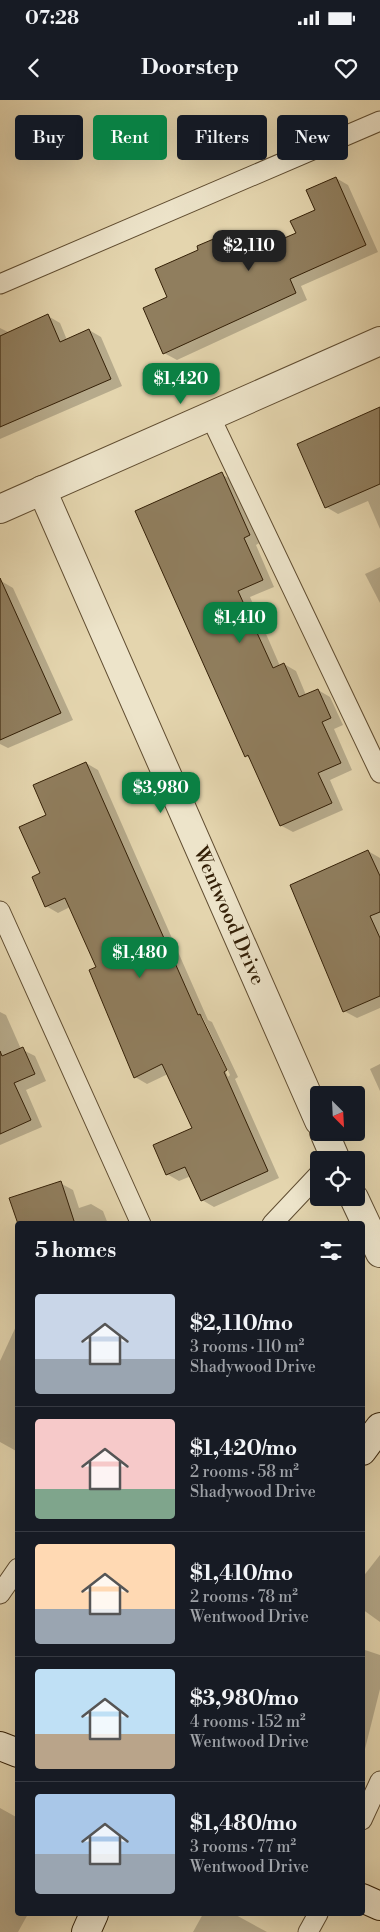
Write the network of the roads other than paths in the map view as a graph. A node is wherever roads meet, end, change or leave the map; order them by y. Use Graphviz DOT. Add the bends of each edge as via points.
graph roads {
  1 [pos="380,121"];
  2 [pos="0,284"];
  3 [pos="380,341"];
  4 [pos="210,416"];
  5 [pos="42,490"];
  6 [pos="0,509"];
  7 [pos="380,773"];
  8 [pos="0,911"];
  9 [pos="310,1100"];
  10 [pos="310,1184"];
  11 [pos="358,1206"];
  12 [pos="140,1221"];
  13 [pos="275,1221"];
  14 [pos="380,1252"];
  15 [pos="380,1426"];
  16 [pos="365,1447"];
  17 [pos="15,1572"];
  18 [pos="0,1594"];
  19 [pos="0,1746"];
  20 [pos="15,1752"];
  21 [pos="380,1781"];
  22 [pos="365,1814"];
  23 [pos="365,1899"];
  24 [pos="380,1906"];
  25 [pos="93,1916"];
  26 [pos="317,1916"];
  27 [pos="86,1932"];
  28 [pos="308,1932"];
  1 -- 2 [label="lane"];
  3 -- 4 [label="street"];
  4 -- 5 [label="street"];
  4 -- 7 [label="lane"];
  5 -- 6 [label="street"];
  5 -- 9 [label="street, Wentwood Drive"];
  8 -- 12 [label="lane"];
  10 -- 13 [label="lane"];
  11 -- 14 [label="street"];
  15 -- 16 [label="street"];
  17 -- 18 [label="lane"];
  19 -- 20 [label="street"];
  21 -- 22 [label="lane"];
  23 -- 24 [label="street"];
  25 -- 27 [label="street"];
  26 -- 28 [label="lane"];
}
